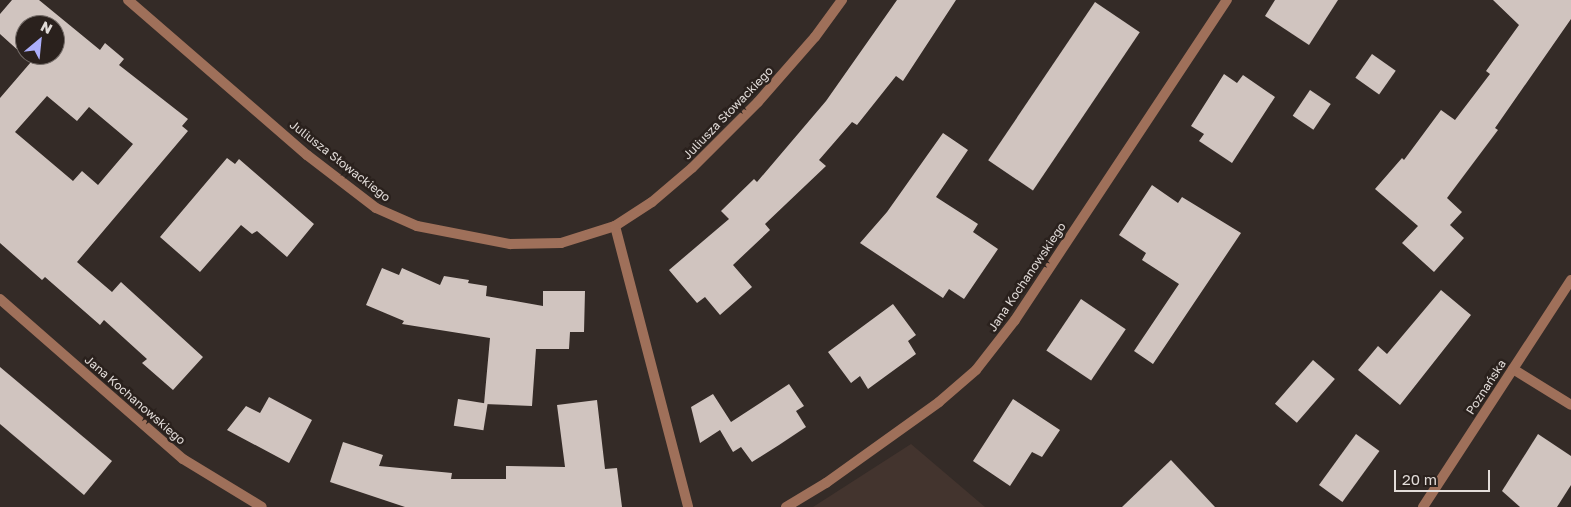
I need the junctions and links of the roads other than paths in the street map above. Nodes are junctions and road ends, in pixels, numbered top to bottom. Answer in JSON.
{"nodes":[{"id":1,"x":128,"y":0,"type":"edge"},
{"id":2,"x":842,"y":0,"type":"edge"},
{"id":3,"x":1227,"y":0,"type":"edge"},
{"id":4,"x":615,"y":226,"type":"junction"},
{"id":5,"x":1571,"y":280,"type":"edge"},
{"id":6,"x":0,"y":299,"type":"edge"},
{"id":7,"x":1513,"y":370,"type":"junction"},
{"id":8,"x":1571,"y":405,"type":"edge"},
{"id":9,"x":262,"y":507,"type":"edge"},
{"id":10,"x":688,"y":507,"type":"edge"},
{"id":11,"x":786,"y":507,"type":"edge"},
{"id":12,"x":1423,"y":507,"type":"edge"}],
"edges":[{"from":1,"to":4,"type":"street","name":"Juliusza Słowackiego"},
{"from":2,"to":4,"type":"street","name":"Juliusza Słowackiego"},
{"from":3,"to":11,"type":"street","name":"Jana Kochanowskiego"},
{"from":4,"to":10,"type":"street"},
{"from":5,"to":7,"type":"street","name":"Poznańska"},
{"from":6,"to":9,"type":"street","name":"Jana Kochanowskiego"},
{"from":7,"to":8,"type":"street"},
{"from":7,"to":12,"type":"street","name":"Poznańska"}]}
